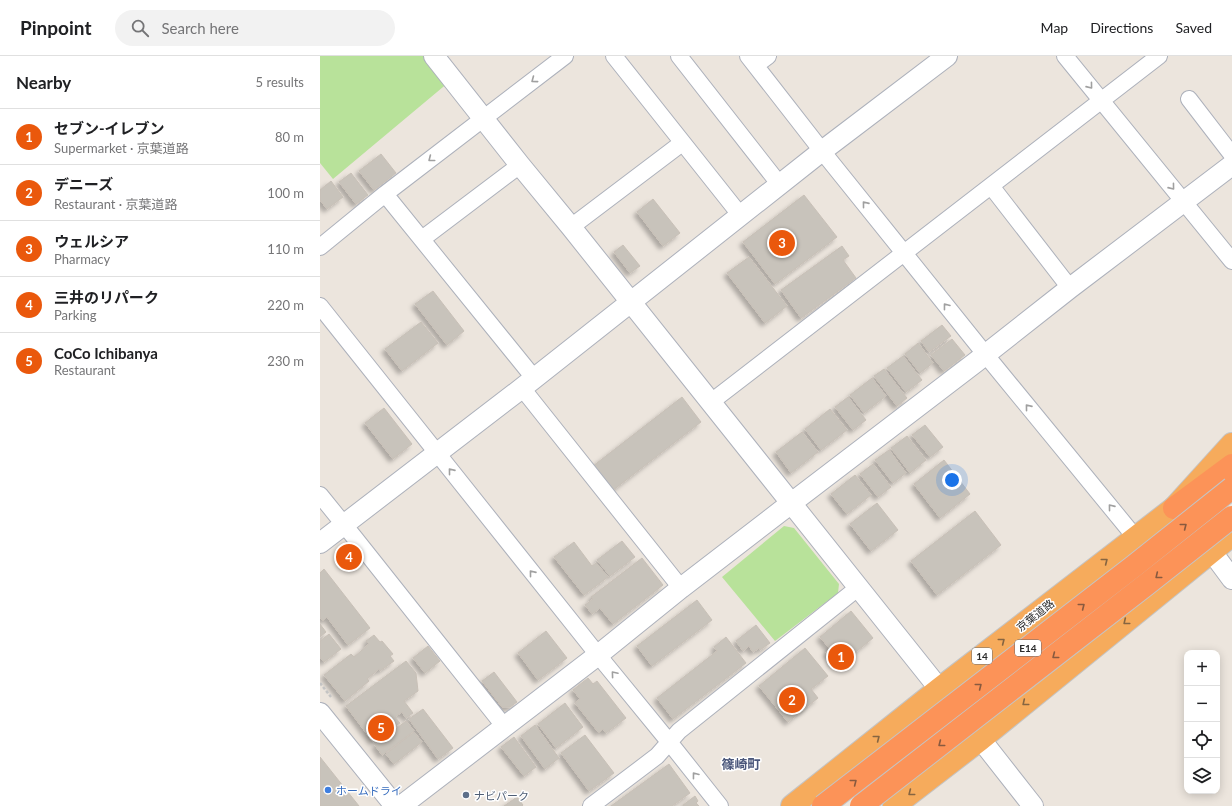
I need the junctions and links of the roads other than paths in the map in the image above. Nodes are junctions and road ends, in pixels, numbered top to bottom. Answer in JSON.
{"nodes":[{"id":1,"x":434,"y":56,"type":"edge"},
{"id":2,"x":565,"y":56,"type":"edge"},
{"id":3,"x":614,"y":56,"type":"edge"},
{"id":4,"x":679,"y":56,"type":"edge"},
{"id":5,"x":947,"y":56,"type":"edge"},
{"id":6,"x":1065,"y":56,"type":"edge"},
{"id":7,"x":1159,"y":56,"type":"edge"},
{"id":8,"x":757,"y":59,"type":"edge"},
{"id":9,"x":1189,"y":98,"type":"dead end"},
{"id":10,"x":1101,"y":100,"type":"junction"},
{"id":11,"x":484,"y":118,"type":"junction"},
{"id":12,"x":682,"y":143,"type":"junction"},
{"id":13,"x":822,"y":151,"type":"junction"},
{"id":14,"x":1232,"y":155,"type":"edge"},
{"id":15,"x":520,"y":165,"type":"junction"},
{"id":16,"x":1232,"y":165,"type":"edge"},
{"id":17,"x":780,"y":185,"type":"junction"},
{"id":18,"x":991,"y":186,"type":"junction"},
{"id":19,"x":385,"y":194,"type":"junction"},
{"id":20,"x":1183,"y":202,"type":"junction"},
{"id":21,"x":741,"y":216,"type":"junction"},
{"id":22,"x":571,"y":227,"type":"junction"},
{"id":23,"x":422,"y":239,"type":"junction"},
{"id":24,"x":320,"y":247,"type":"edge"},
{"id":25,"x":904,"y":253,"type":"junction"},
{"id":26,"x":1232,"y":261,"type":"edge"},
{"id":27,"x":1070,"y":288,"type":"junction"},
{"id":28,"x":630,"y":303,"type":"junction"},
{"id":29,"x":320,"y":306,"type":"edge"},
{"id":30,"x":985,"y":354,"type":"junction"},
{"id":31,"x":528,"y":383,"type":"junction"},
{"id":32,"x":711,"y":402,"type":"junction"},
{"id":33,"x":1232,"y":444,"type":"edge"},
{"id":34,"x":436,"y":453,"type":"junction"},
{"id":35,"x":1232,"y":465,"type":"edge"},
{"id":36,"x":1232,"y":488,"type":"edge"},
{"id":37,"x":320,"y":496,"type":"edge"},
{"id":38,"x":791,"y":503,"type":"junction"},
{"id":39,"x":1174,"y":508,"type":"junction"},
{"id":40,"x":1232,"y":516,"type":"edge"},
{"id":41,"x":344,"y":525,"type":"junction"},
{"id":42,"x":1232,"y":535,"type":"edge"},
{"id":43,"x":1135,"y":537,"type":"junction"},
{"id":44,"x":320,"y":543,"type":"edge"},
{"id":45,"x":1212,"y":552,"type":"junction"},
{"id":46,"x":1232,"y":579,"type":"edge"},
{"id":47,"x":681,"y":588,"type":"junction"},
{"id":48,"x":859,"y":588,"type":"junction"},
{"id":49,"x":598,"y":655,"type":"junction"},
{"id":50,"x":939,"y":689,"type":"junction"},
{"id":51,"x":320,"y":713,"type":"edge"},
{"id":52,"x":504,"y":726,"type":"junction"},
{"id":53,"x":981,"y":739,"type":"junction"},
{"id":54,"x":670,"y":743,"type":"junction"},
{"id":55,"x":395,"y":806,"type":"edge"},
{"id":56,"x":401,"y":806,"type":"edge"},
{"id":57,"x":591,"y":806,"type":"edge"},
{"id":58,"x":720,"y":806,"type":"edge"},
{"id":59,"x":792,"y":806,"type":"edge"},
{"id":60,"x":823,"y":806,"type":"edge"},
{"id":61,"x":861,"y":806,"type":"edge"},
{"id":62,"x":894,"y":806,"type":"edge"},
{"id":63,"x":1033,"y":806,"type":"edge"}],
"edges":[{"from":1,"to":11,"type":"street"},
{"from":2,"to":11,"type":"street","one_way":true},
{"from":3,"to":12,"type":"street"},
{"from":4,"to":17,"type":"street"},
{"from":5,"to":13,"type":"street"},
{"from":6,"to":10,"type":"street","one_way":true},
{"from":7,"to":10,"type":"street"},
{"from":8,"to":13,"type":"street"},
{"from":9,"to":14,"type":"street"},
{"from":10,"to":18,"type":"street"},
{"from":10,"to":20,"type":"street","one_way":true},
{"from":11,"to":15,"type":"street"},
{"from":11,"to":19,"type":"street","one_way":true},
{"from":12,"to":21,"type":"street"},
{"from":12,"to":22,"type":"street"},
{"from":13,"to":17,"type":"street"},
{"from":25,"to":13,"type":"street","one_way":true},
{"from":15,"to":22,"type":"street"},
{"from":15,"to":23,"type":"street"},
{"from":16,"to":20,"type":"street"},
{"from":17,"to":21,"type":"street"},
{"from":18,"to":25,"type":"street"},
{"from":18,"to":27,"type":"street"},
{"from":19,"to":23,"type":"street"},
{"from":19,"to":24,"type":"street"},
{"from":20,"to":26,"type":"street"},
{"from":20,"to":27,"type":"street"},
{"from":21,"to":28,"type":"street"},
{"from":22,"to":28,"type":"street"},
{"from":23,"to":31,"type":"street"},
{"from":30,"to":25,"type":"street","one_way":true},
{"from":25,"to":32,"type":"street"},
{"from":27,"to":30,"type":"street"},
{"from":28,"to":31,"type":"street"},
{"from":28,"to":32,"type":"street"},
{"from":29,"to":34,"type":"street"},
{"from":30,"to":38,"type":"street"},
{"from":43,"to":30,"type":"street","one_way":true},
{"from":31,"to":34,"type":"street"},
{"from":31,"to":47,"type":"street"},
{"from":32,"to":38,"type":"street"},
{"from":33,"to":39,"type":"highway","name":"京葉道路","number":"14"},
{"from":34,"to":41,"type":"street"},
{"from":49,"to":34,"type":"street","one_way":true},
{"from":35,"to":39,"type":"highway"},
{"from":60,"to":36,"type":"highway","name":"京葉道路","number":"E14","one_way":true,"bridge":true},
{"from":37,"to":41,"type":"street"},
{"from":38,"to":47,"type":"street"},
{"from":38,"to":48,"type":"street"},
{"from":39,"to":43,"type":"highway","name":"京葉道路","number":"14"},
{"from":40,"to":61,"type":"highway","number":"E14","one_way":true,"bridge":true},
{"from":41,"to":44,"type":"street"},
{"from":41,"to":52,"type":"street"},
{"from":42,"to":45,"type":"highway"},
{"from":50,"to":43,"type":"highway","name":"京葉道路","number":"14","one_way":true},
{"from":45,"to":46,"type":"street"},
{"from":45,"to":53,"type":"highway","one_way":true},
{"from":47,"to":49,"type":"street"},
{"from":48,"to":50,"type":"street"},
{"from":48,"to":54,"type":"street"},
{"from":49,"to":52,"type":"street"},
{"from":54,"to":49,"type":"street","one_way":true},
{"from":50,"to":53,"type":"street"},
{"from":59,"to":50,"type":"highway","name":"京葉道路","number":"14","one_way":true},
{"from":51,"to":55,"type":"street"},
{"from":52,"to":56,"type":"street"},
{"from":53,"to":62,"type":"highway","one_way":true},
{"from":53,"to":63,"type":"street"},
{"from":54,"to":57,"type":"street"},
{"from":58,"to":54,"type":"street","one_way":true}]}
